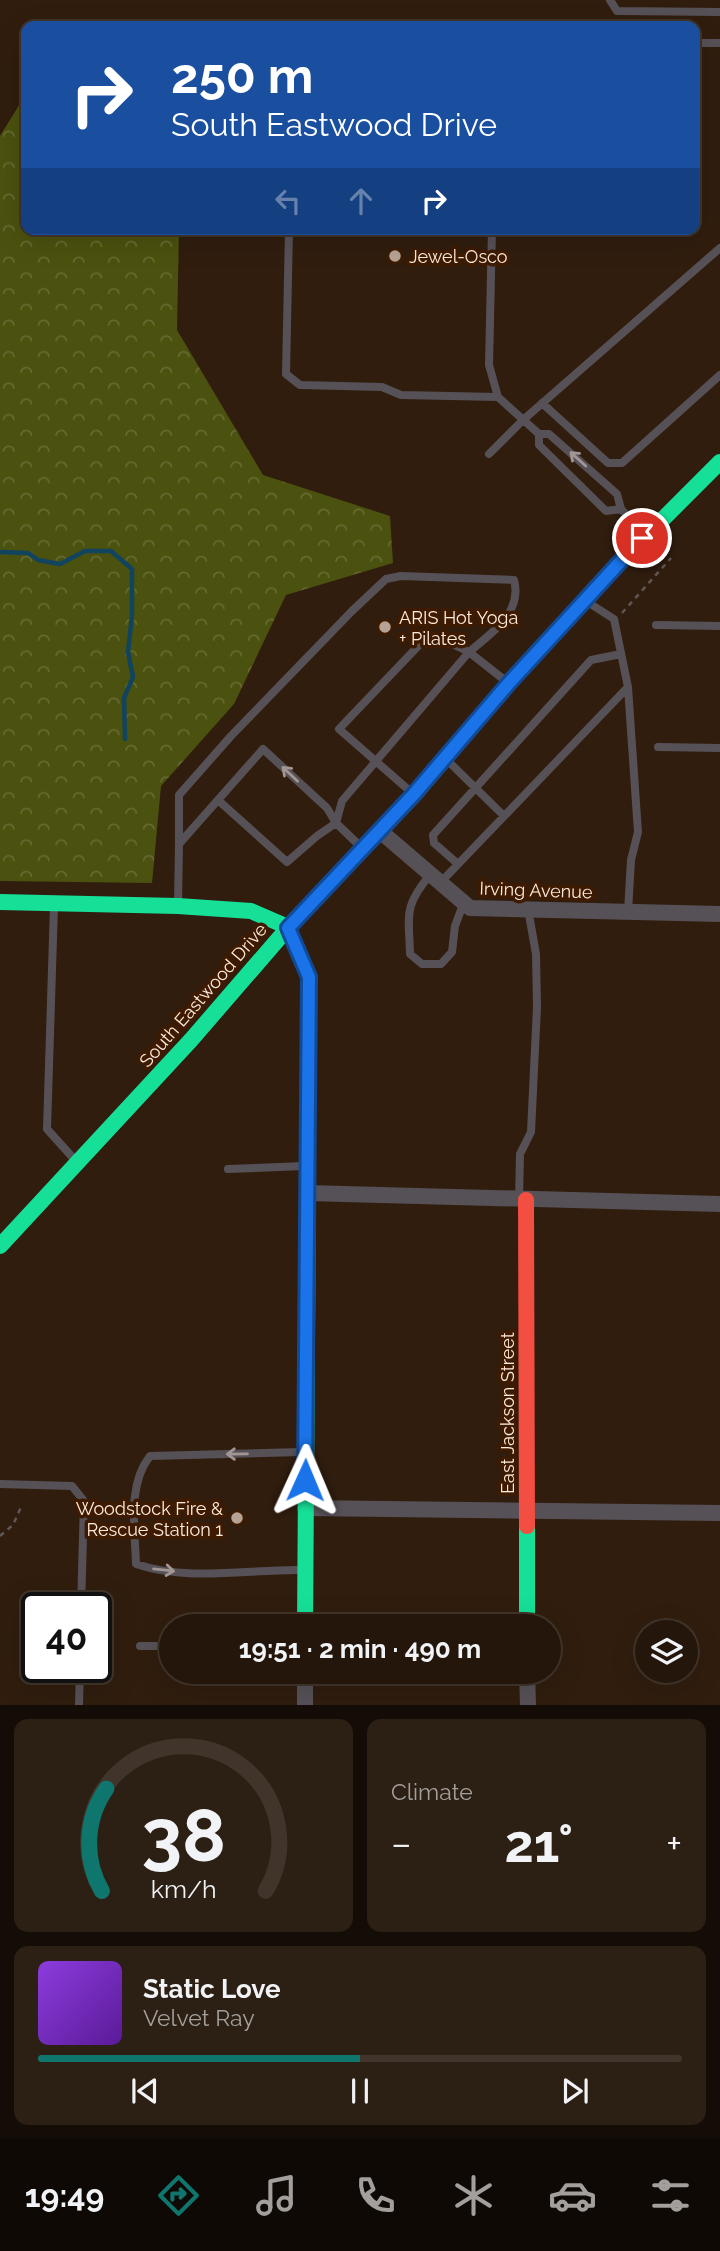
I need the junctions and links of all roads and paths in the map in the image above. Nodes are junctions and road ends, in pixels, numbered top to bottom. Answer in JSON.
{"nodes":[{"id":1,"x":610,"y":0,"type":"edge"},
{"id":2,"x":720,"y":12,"type":"edge"},
{"id":3,"x":700,"y":43,"type":"edge"},
{"id":4,"x":720,"y":43,"type":"edge"},
{"id":5,"x":289,"y":235,"type":"edge"},
{"id":6,"x":492,"y":235,"type":"edge"},
{"id":7,"x":720,"y":248,"type":"edge"},
{"id":8,"x":713,"y":254,"type":"junction"},
{"id":9,"x":720,"y":262,"type":"edge"},
{"id":10,"x":720,"y":375,"type":"edge"},
{"id":11,"x":498,"y":397,"type":"junction"},
{"id":12,"x":542,"y":403,"type":"junction"},
{"id":13,"x":523,"y":420,"type":"junction"},
{"id":14,"x":538,"y":434,"type":"junction"},
{"id":15,"x":489,"y":454,"type":"dead end"},
{"id":16,"x":719,"y":464,"type":"edge"},
{"id":17,"x":621,"y":509,"type":"junction"},
{"id":18,"x":645,"y":535,"type":"junction"},
{"id":19,"x":671,"y":558,"type":"dead end"},
{"id":20,"x":584,"y":600,"type":"junction"},
{"id":21,"x":615,"y":621,"type":"junction"},
{"id":22,"x":656,"y":625,"type":"dead end"},
{"id":23,"x":720,"y":626,"type":"edge"},
{"id":24,"x":469,"y":652,"type":"junction"},
{"id":25,"x":621,"y":654,"type":"junction"},
{"id":26,"x":509,"y":683,"type":"junction"},
{"id":27,"x":628,"y":687,"type":"junction"},
{"id":28,"x":658,"y":747,"type":"dead end"},
{"id":29,"x":720,"y":748,"type":"edge"},
{"id":30,"x":445,"y":757,"type":"junction"},
{"id":31,"x":376,"y":762,"type":"junction"},
{"id":32,"x":475,"y":787,"type":"junction"},
{"id":33,"x":414,"y":794,"type":"junction"},
{"id":34,"x":218,"y":800,"type":"junction"},
{"id":35,"x":505,"y":816,"type":"junction"},
{"id":36,"x":335,"y":823,"type":"junction"},
{"id":37,"x":380,"y":831,"type":"junction"},
{"id":38,"x":179,"y":844,"type":"junction"},
{"id":39,"x":363,"y":849,"type":"junction"},
{"id":40,"x":457,"y":864,"type":"junction"},
{"id":41,"x":435,"y":879,"type":"junction"},
{"id":42,"x":0,"y":902,"type":"edge"},
{"id":43,"x":464,"y":902,"type":"junction"},
{"id":44,"x":54,"y":903,"type":"junction"},
{"id":45,"x":178,"y":906,"type":"junction"},
{"id":46,"x":528,"y":909,"type":"junction"},
{"id":47,"x":628,"y":912,"type":"junction"},
{"id":48,"x":720,"y":914,"type":"edge"},
{"id":49,"x":288,"y":928,"type":"junction"},
{"id":50,"x":76,"y":1162,"type":"junction"},
{"id":51,"x":307,"y":1166,"type":"junction"},
{"id":52,"x":228,"y":1169,"type":"dead end"},
{"id":53,"x":307,"y":1194,"type":"junction"},
{"id":54,"x":522,"y":1200,"type":"junction"},
{"id":55,"x":720,"y":1204,"type":"edge"},
{"id":56,"x":0,"y":1246,"type":"edge"},
{"id":57,"x":305,"y":1452,"type":"junction"},
{"id":58,"x":0,"y":1484,"type":"edge"},
{"id":59,"x":21,"y":1507,"type":"dead end"},
{"id":60,"x":305,"y":1508,"type":"junction"},
{"id":61,"x":526,"y":1511,"type":"junction"},
{"id":62,"x":720,"y":1514,"type":"edge"},
{"id":63,"x":0,"y":1536,"type":"edge"},
{"id":64,"x":305,"y":1570,"type":"junction"},
{"id":65,"x":81,"y":1592,"type":"edge"},
{"id":66,"x":305,"y":1614,"type":"edge"},
{"id":67,"x":527,"y":1614,"type":"edge"},
{"id":68,"x":140,"y":1646,"type":"dead end"},
{"id":69,"x":159,"y":1646,"type":"edge"},
{"id":70,"x":80,"y":1683,"type":"edge"},
{"id":71,"x":305,"y":1684,"type":"edge"},
{"id":72,"x":527,"y":1684,"type":"edge"},
{"id":73,"x":79,"y":1705,"type":"edge"},
{"id":74,"x":305,"y":1705,"type":"edge"},
{"id":75,"x":528,"y":1705,"type":"edge"}],
"edges":[{"from":1,"to":2,"type":"lane"},
{"from":3,"to":4,"type":"lane"},
{"from":5,"to":11,"type":"lane"},
{"from":6,"to":11,"type":"lane"},
{"from":7,"to":8,"type":"lane"},
{"from":8,"to":9,"type":"lane"},
{"from":8,"to":12,"type":"lane"},
{"from":10,"to":12,"type":"lane"},
{"from":11,"to":13,"type":"lane"},
{"from":12,"to":13,"type":"lane"},
{"from":13,"to":14,"type":"lane"},
{"from":13,"to":15,"type":"lane"},
{"from":17,"to":14,"type":"lane","one_way":true},
{"from":14,"to":17,"type":"lane"},
{"from":16,"to":18,"type":"street","name":"South Eastwood Drive"},
{"from":17,"to":18,"type":"lane"},
{"from":18,"to":20,"type":"street","name":"South Eastwood Drive"},
{"from":19,"to":21,"type":"path"},
{"from":20,"to":21,"type":"lane"},
{"from":20,"to":26,"type":"street","name":"South Eastwood Drive"},
{"from":21,"to":25,"type":"lane"},
{"from":22,"to":23,"type":"lane"},
{"from":24,"to":26,"type":"lane"},
{"from":24,"to":31,"type":"lane"},
{"from":24,"to":31,"type":"lane"},
{"from":24,"to":38,"type":"lane"},
{"from":25,"to":27,"type":"lane"},
{"from":25,"to":32,"type":"lane"},
{"from":26,"to":30,"type":"street","name":"South Eastwood Drive"},
{"from":27,"to":35,"type":"lane"},
{"from":27,"to":47,"type":"lane"},
{"from":28,"to":29,"type":"lane"},
{"from":30,"to":32,"type":"lane"},
{"from":30,"to":33,"type":"street","name":"South Eastwood Drive"},
{"from":31,"to":33,"type":"lane"},
{"from":31,"to":36,"type":"lane"},
{"from":32,"to":35,"type":"lane"},
{"from":32,"to":40,"type":"lane"},
{"from":33,"to":37,"type":"street","name":"South Eastwood Drive"},
{"from":34,"to":36,"type":"lane"},
{"from":36,"to":34,"type":"lane","one_way":true},
{"from":34,"to":38,"type":"lane"},
{"from":35,"to":40,"type":"lane"},
{"from":36,"to":39,"type":"lane"},
{"from":37,"to":39,"type":"street","name":"South Eastwood Drive"},
{"from":37,"to":41,"type":"street","name":"Irving Avenue"},
{"from":38,"to":45,"type":"lane"},
{"from":39,"to":49,"type":"street","name":"South Eastwood Drive"},
{"from":40,"to":41,"type":"lane"},
{"from":41,"to":43,"type":"street","name":"Irving Avenue"},
{"from":41,"to":43,"type":"lane"},
{"from":42,"to":44,"type":"street"},
{"from":43,"to":46,"type":"street","name":"Irving Avenue"},
{"from":44,"to":45,"type":"street"},
{"from":44,"to":50,"type":"lane"},
{"from":45,"to":49,"type":"street"},
{"from":46,"to":47,"type":"street","name":"Irving Avenue"},
{"from":46,"to":54,"type":"lane"},
{"from":47,"to":48,"type":"street","name":"Irving Avenue"},
{"from":49,"to":50,"type":"street","name":"South Eastwood Drive"},
{"from":49,"to":51,"type":"street"},
{"from":50,"to":56,"type":"street","name":"South Eastwood Drive"},
{"from":51,"to":52,"type":"lane"},
{"from":51,"to":53,"type":"street"},
{"from":53,"to":54,"type":"street"},
{"from":53,"to":57,"type":"street"},
{"from":54,"to":55,"type":"street"},
{"from":54,"to":61,"type":"street","name":"East Jackson Street"},
{"from":57,"to":60,"type":"street"},
{"from":57,"to":64,"type":"lane","one_way":true},
{"from":58,"to":65,"type":"lane"},
{"from":59,"to":63,"type":"path"},
{"from":60,"to":61,"type":"street"},
{"from":60,"to":64,"type":"street"},
{"from":61,"to":62,"type":"street"},
{"from":61,"to":67,"type":"street","name":"East Jackson Street"},
{"from":64,"to":66,"type":"street"},
{"from":68,"to":69,"type":"lane"},
{"from":70,"to":73,"type":"lane"},
{"from":71,"to":74,"type":"street"},
{"from":72,"to":75,"type":"street"}]}
